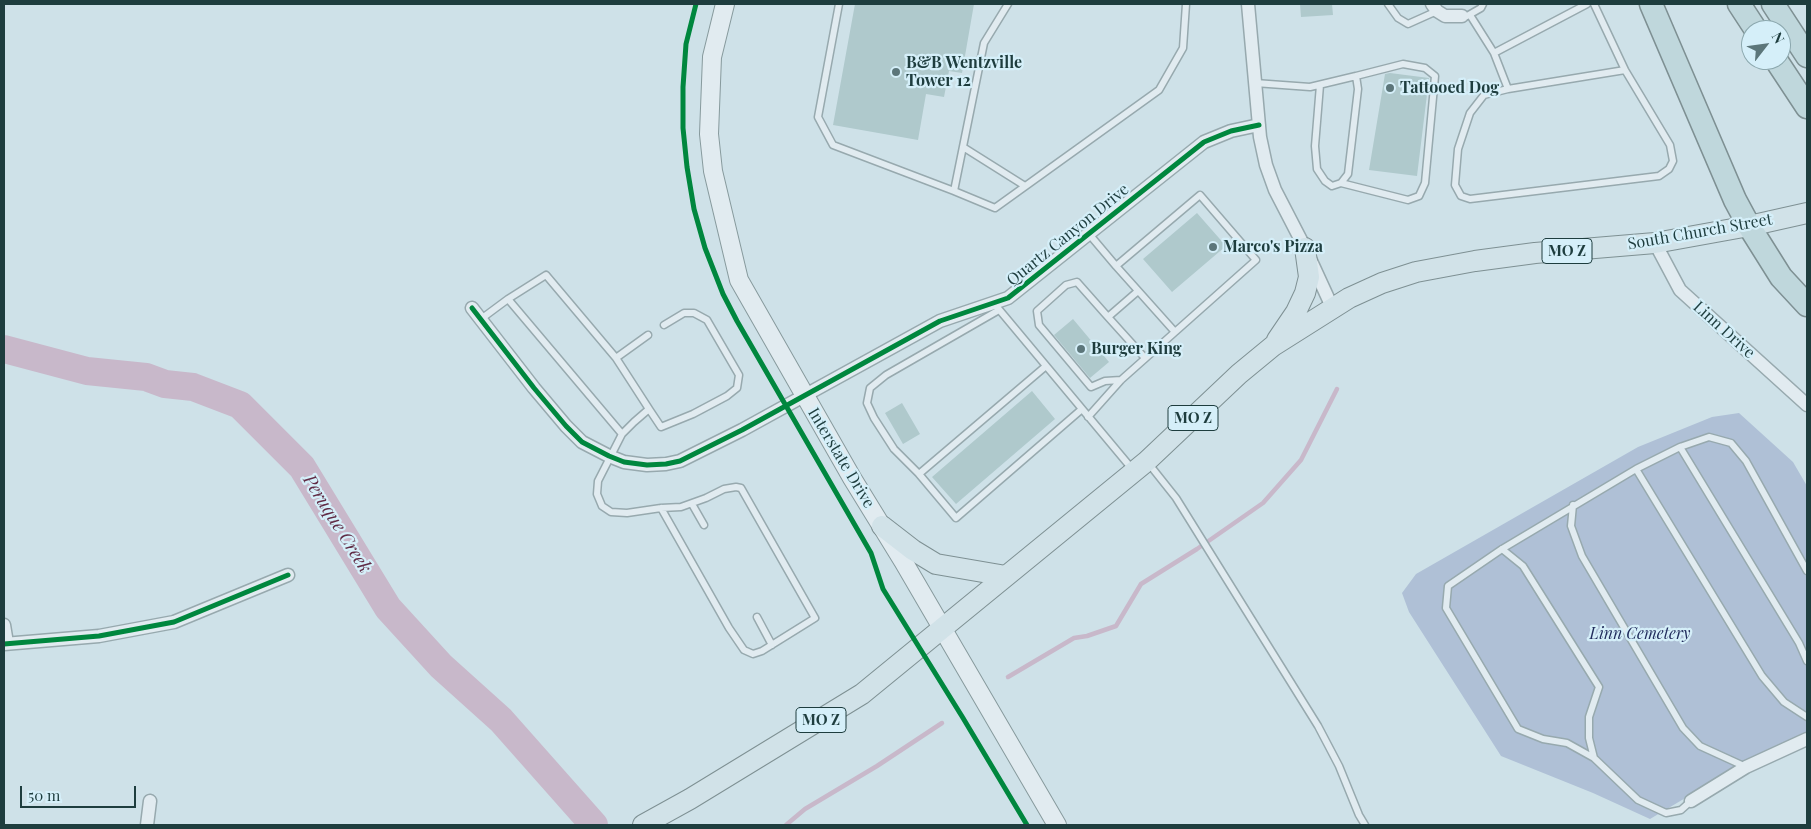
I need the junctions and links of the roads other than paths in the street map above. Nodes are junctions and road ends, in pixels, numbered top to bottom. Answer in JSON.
{"nodes":[{"id":1,"x":725,"y":4,"type":"edge"},
{"id":2,"x":839,"y":4,"type":"edge"},
{"id":3,"x":1008,"y":4,"type":"edge"},
{"id":4,"x":1186,"y":4,"type":"edge"},
{"id":5,"x":1248,"y":4,"type":"edge"},
{"id":6,"x":1388,"y":4,"type":"edge"},
{"id":7,"x":1490,"y":4,"type":"edge"},
{"id":8,"x":1587,"y":4,"type":"edge"},
{"id":9,"x":1594,"y":4,"type":"edge"},
{"id":10,"x":1651,"y":4,"type":"edge"},
{"id":11,"x":1739,"y":4,"type":"edge"},
{"id":12,"x":1773,"y":4,"type":"edge"},
{"id":13,"x":1482,"y":6,"type":"edge"},
{"id":14,"x":1434,"y":7,"type":"edge"},
{"id":15,"x":1466,"y":16,"type":"junction"},
{"id":16,"x":1749,"y":20,"type":"edge"},
{"id":17,"x":1494,"y":53,"type":"junction"},
{"id":18,"x":1807,"y":56,"type":"edge"},
{"id":19,"x":1625,"y":70,"type":"junction"},
{"id":20,"x":1783,"y":70,"type":"edge"},
{"id":21,"x":1356,"y":76,"type":"junction"},
{"id":22,"x":1255,"y":83,"type":"junction"},
{"id":23,"x":1320,"y":85,"type":"junction"},
{"id":24,"x":1508,"y":89,"type":"junction"},
{"id":25,"x":1807,"y":107,"type":"edge"},
{"id":26,"x":1259,"y":124,"type":"junction"},
{"id":27,"x":963,"y":147,"type":"junction"},
{"id":28,"x":1341,"y":183,"type":"junction"},
{"id":29,"x":1025,"y":186,"type":"junction"},
{"id":30,"x":954,"y":191,"type":"junction"},
{"id":31,"x":1807,"y":212,"type":"edge"},
{"id":32,"x":1748,"y":226,"type":"junction"},
{"id":33,"x":1089,"y":234,"type":"junction"},
{"id":34,"x":1655,"y":243,"type":"junction"},
{"id":35,"x":1305,"y":248,"type":"junction"},
{"id":36,"x":1116,"y":266,"type":"junction"},
{"id":37,"x":1138,"y":291,"type":"junction"},
{"id":38,"x":508,"y":299,"type":"junction"},
{"id":39,"x":1807,"y":305,"type":"edge"},
{"id":40,"x":996,"y":307,"type":"junction"},
{"id":41,"x":472,"y":308,"type":"dead end"},
{"id":42,"x":1333,"y":309,"type":"junction"},
{"id":43,"x":1108,"y":317,"type":"junction"},
{"id":44,"x":481,"y":319,"type":"junction"},
{"id":45,"x":664,"y":325,"type":"dead end"},
{"id":46,"x":1174,"y":332,"type":"junction"},
{"id":47,"x":648,"y":336,"type":"dead end"},
{"id":48,"x":1274,"y":346,"type":"junction"},
{"id":49,"x":616,"y":358,"type":"junction"},
{"id":50,"x":1146,"y":358,"type":"junction"},
{"id":51,"x":1046,"y":366,"type":"junction"},
{"id":52,"x":1120,"y":380,"type":"junction"},
{"id":53,"x":804,"y":395,"type":"junction"},
{"id":54,"x":1807,"y":405,"type":"edge"},
{"id":55,"x":649,"y":409,"type":"junction"},
{"id":56,"x":1082,"y":409,"type":"junction"},
{"id":57,"x":1088,"y":417,"type":"junction"},
{"id":58,"x":622,"y":434,"type":"junction"},
{"id":59,"x":1680,"y":447,"type":"junction"},
{"id":60,"x":609,"y":456,"type":"junction"},
{"id":61,"x":1140,"y":466,"type":"junction"},
{"id":62,"x":1636,"y":469,"type":"junction"},
{"id":63,"x":919,"y":474,"type":"junction"},
{"id":64,"x":692,"y":504,"type":"junction"},
{"id":65,"x":1573,"y":505,"type":"junction"},
{"id":66,"x":661,"y":508,"type":"junction"},
{"id":67,"x":704,"y":525,"type":"dead end"},
{"id":68,"x":882,"y":526,"type":"junction"},
{"id":69,"x":1502,"y":549,"type":"junction"},
{"id":70,"x":1807,"y":571,"type":"edge"},
{"id":71,"x":288,"y":575,"type":"dead end"},
{"id":72,"x":1006,"y":576,"type":"junction"},
{"id":73,"x":757,"y":617,"type":"dead end"},
{"id":74,"x":4,"y":625,"type":"edge"},
{"id":75,"x":942,"y":629,"type":"junction"},
{"id":76,"x":5,"y":643,"type":"edge"},
{"id":77,"x":772,"y":645,"type":"junction"},
{"id":78,"x":1807,"y":661,"type":"edge"},
{"id":79,"x":1807,"y":716,"type":"edge"},
{"id":80,"x":1807,"y":739,"type":"edge"},
{"id":81,"x":1594,"y":758,"type":"junction"},
{"id":82,"x":1746,"y":766,"type":"junction"},
{"id":83,"x":150,"y":801,"type":"dead end"},
{"id":84,"x":1692,"y":801,"type":"joint"},
{"id":85,"x":147,"y":825,"type":"edge"},
{"id":86,"x":643,"y":825,"type":"edge"},
{"id":87,"x":1057,"y":825,"type":"edge"},
{"id":88,"x":1365,"y":825,"type":"edge"}],
"edges":[{"from":1,"to":53,"type":"main road","name":"Interstate Drive"},
{"from":2,"to":30,"type":"lane"},
{"from":3,"to":27,"type":"lane"},
{"from":4,"to":29,"type":"lane"},
{"from":5,"to":22,"type":"street"},
{"from":6,"to":14,"type":"lane"},
{"from":7,"to":13,"type":"lane"},
{"from":8,"to":17,"type":"lane"},
{"from":9,"to":19,"type":"lane"},
{"from":10,"to":32,"type":"highway"},
{"from":11,"to":16,"type":"highway"},
{"from":12,"to":18,"type":"highway"},
{"from":13,"to":15,"type":"lane"},
{"from":14,"to":15,"type":"street"},
{"from":15,"to":17,"type":"lane"},
{"from":17,"to":24,"type":"lane"},
{"from":19,"to":24,"type":"lane"},
{"from":19,"to":24,"type":"lane"},
{"from":20,"to":25,"type":"highway"},
{"from":21,"to":23,"type":"lane"},
{"from":21,"to":28,"type":"lane"},
{"from":21,"to":28,"type":"lane"},
{"from":22,"to":23,"type":"lane"},
{"from":22,"to":26,"type":"street"},
{"from":23,"to":28,"type":"lane"},
{"from":26,"to":33,"type":"street","name":"Quartz Canyon Drive"},
{"from":26,"to":35,"type":"street"},
{"from":27,"to":29,"type":"lane"},
{"from":27,"to":30,"type":"lane"},
{"from":29,"to":30,"type":"lane"},
{"from":31,"to":32,"type":"main road","name":"South Church Street","number":"MO Z"},
{"from":32,"to":34,"type":"main road","name":"South Church Street","number":"MO Z"},
{"from":32,"to":39,"type":"highway"},
{"from":33,"to":36,"type":"lane"},
{"from":33,"to":40,"type":"street","name":"Quartz Canyon Drive"},
{"from":34,"to":42,"type":"main road","name":"South Church Street","number":"MO Z"},
{"from":34,"to":54,"type":"street","name":"Linn Drive"},
{"from":35,"to":42,"type":"street"},
{"from":35,"to":48,"type":"main road"},
{"from":36,"to":37,"type":"lane"},
{"from":36,"to":46,"type":"lane"},
{"from":37,"to":43,"type":"lane"},
{"from":37,"to":46,"type":"lane"},
{"from":38,"to":44,"type":"lane"},
{"from":38,"to":49,"type":"lane"},
{"from":38,"to":58,"type":"lane"},
{"from":40,"to":51,"type":"lane"},
{"from":40,"to":53,"type":"street","name":"Quartz Canyon Drive"},
{"from":40,"to":63,"type":"lane"},
{"from":41,"to":44,"type":"street","name":"Quartz Canyon Drive"},
{"from":42,"to":48,"type":"main road","name":"South Church Street","number":"MO Z"},
{"from":43,"to":50,"type":"lane"},
{"from":43,"to":52,"type":"lane"},
{"from":44,"to":60,"type":"street","name":"Quartz Canyon Drive"},
{"from":45,"to":55,"type":"lane"},
{"from":46,"to":50,"type":"lane"},
{"from":47,"to":49,"type":"lane"},
{"from":48,"to":61,"type":"main road","name":"South Church Street","number":"MO Z"},
{"from":49,"to":55,"type":"lane"},
{"from":50,"to":52,"type":"lane"},
{"from":51,"to":56,"type":"lane"},
{"from":51,"to":63,"type":"lane"},
{"from":52,"to":57,"type":"lane"},
{"from":53,"to":60,"type":"street","name":"Quartz Canyon Drive"},
{"from":53,"to":68,"type":"main road","name":"Interstate Drive"},
{"from":55,"to":58,"type":"lane"},
{"from":56,"to":57,"type":"lane"},
{"from":56,"to":63,"type":"lane"},
{"from":57,"to":61,"type":"lane"},
{"from":58,"to":60,"type":"lane"},
{"from":59,"to":62,"type":"lane"},
{"from":59,"to":70,"type":"lane"},
{"from":59,"to":78,"type":"lane"},
{"from":60,"to":66,"type":"lane"},
{"from":61,"to":72,"type":"main road","number":"MO Z"},
{"from":61,"to":88,"type":"lane"},
{"from":62,"to":65,"type":"lane"},
{"from":62,"to":79,"type":"lane"},
{"from":64,"to":66,"type":"lane"},
{"from":64,"to":67,"type":"lane"},
{"from":64,"to":77,"type":"lane"},
{"from":65,"to":69,"type":"lane"},
{"from":65,"to":82,"type":"lane"},
{"from":66,"to":77,"type":"lane"},
{"from":68,"to":72,"type":"main road"},
{"from":68,"to":75,"type":"main road","name":"Interstate Drive"},
{"from":69,"to":81,"type":"lane"},
{"from":69,"to":81,"type":"lane"},
{"from":71,"to":76,"type":"street"},
{"from":72,"to":75,"type":"main road","number":"MO Z"},
{"from":73,"to":77,"type":"lane"},
{"from":74,"to":76,"type":"street"},
{"from":75,"to":86,"type":"main road","number":"MO Z"},
{"from":75,"to":87,"type":"main road","name":"Interstate Drive"},
{"from":80,"to":82,"type":"street"},
{"from":81,"to":84,"type":"lane"},
{"from":82,"to":84,"type":"street"},
{"from":83,"to":85,"type":"street"}]}
